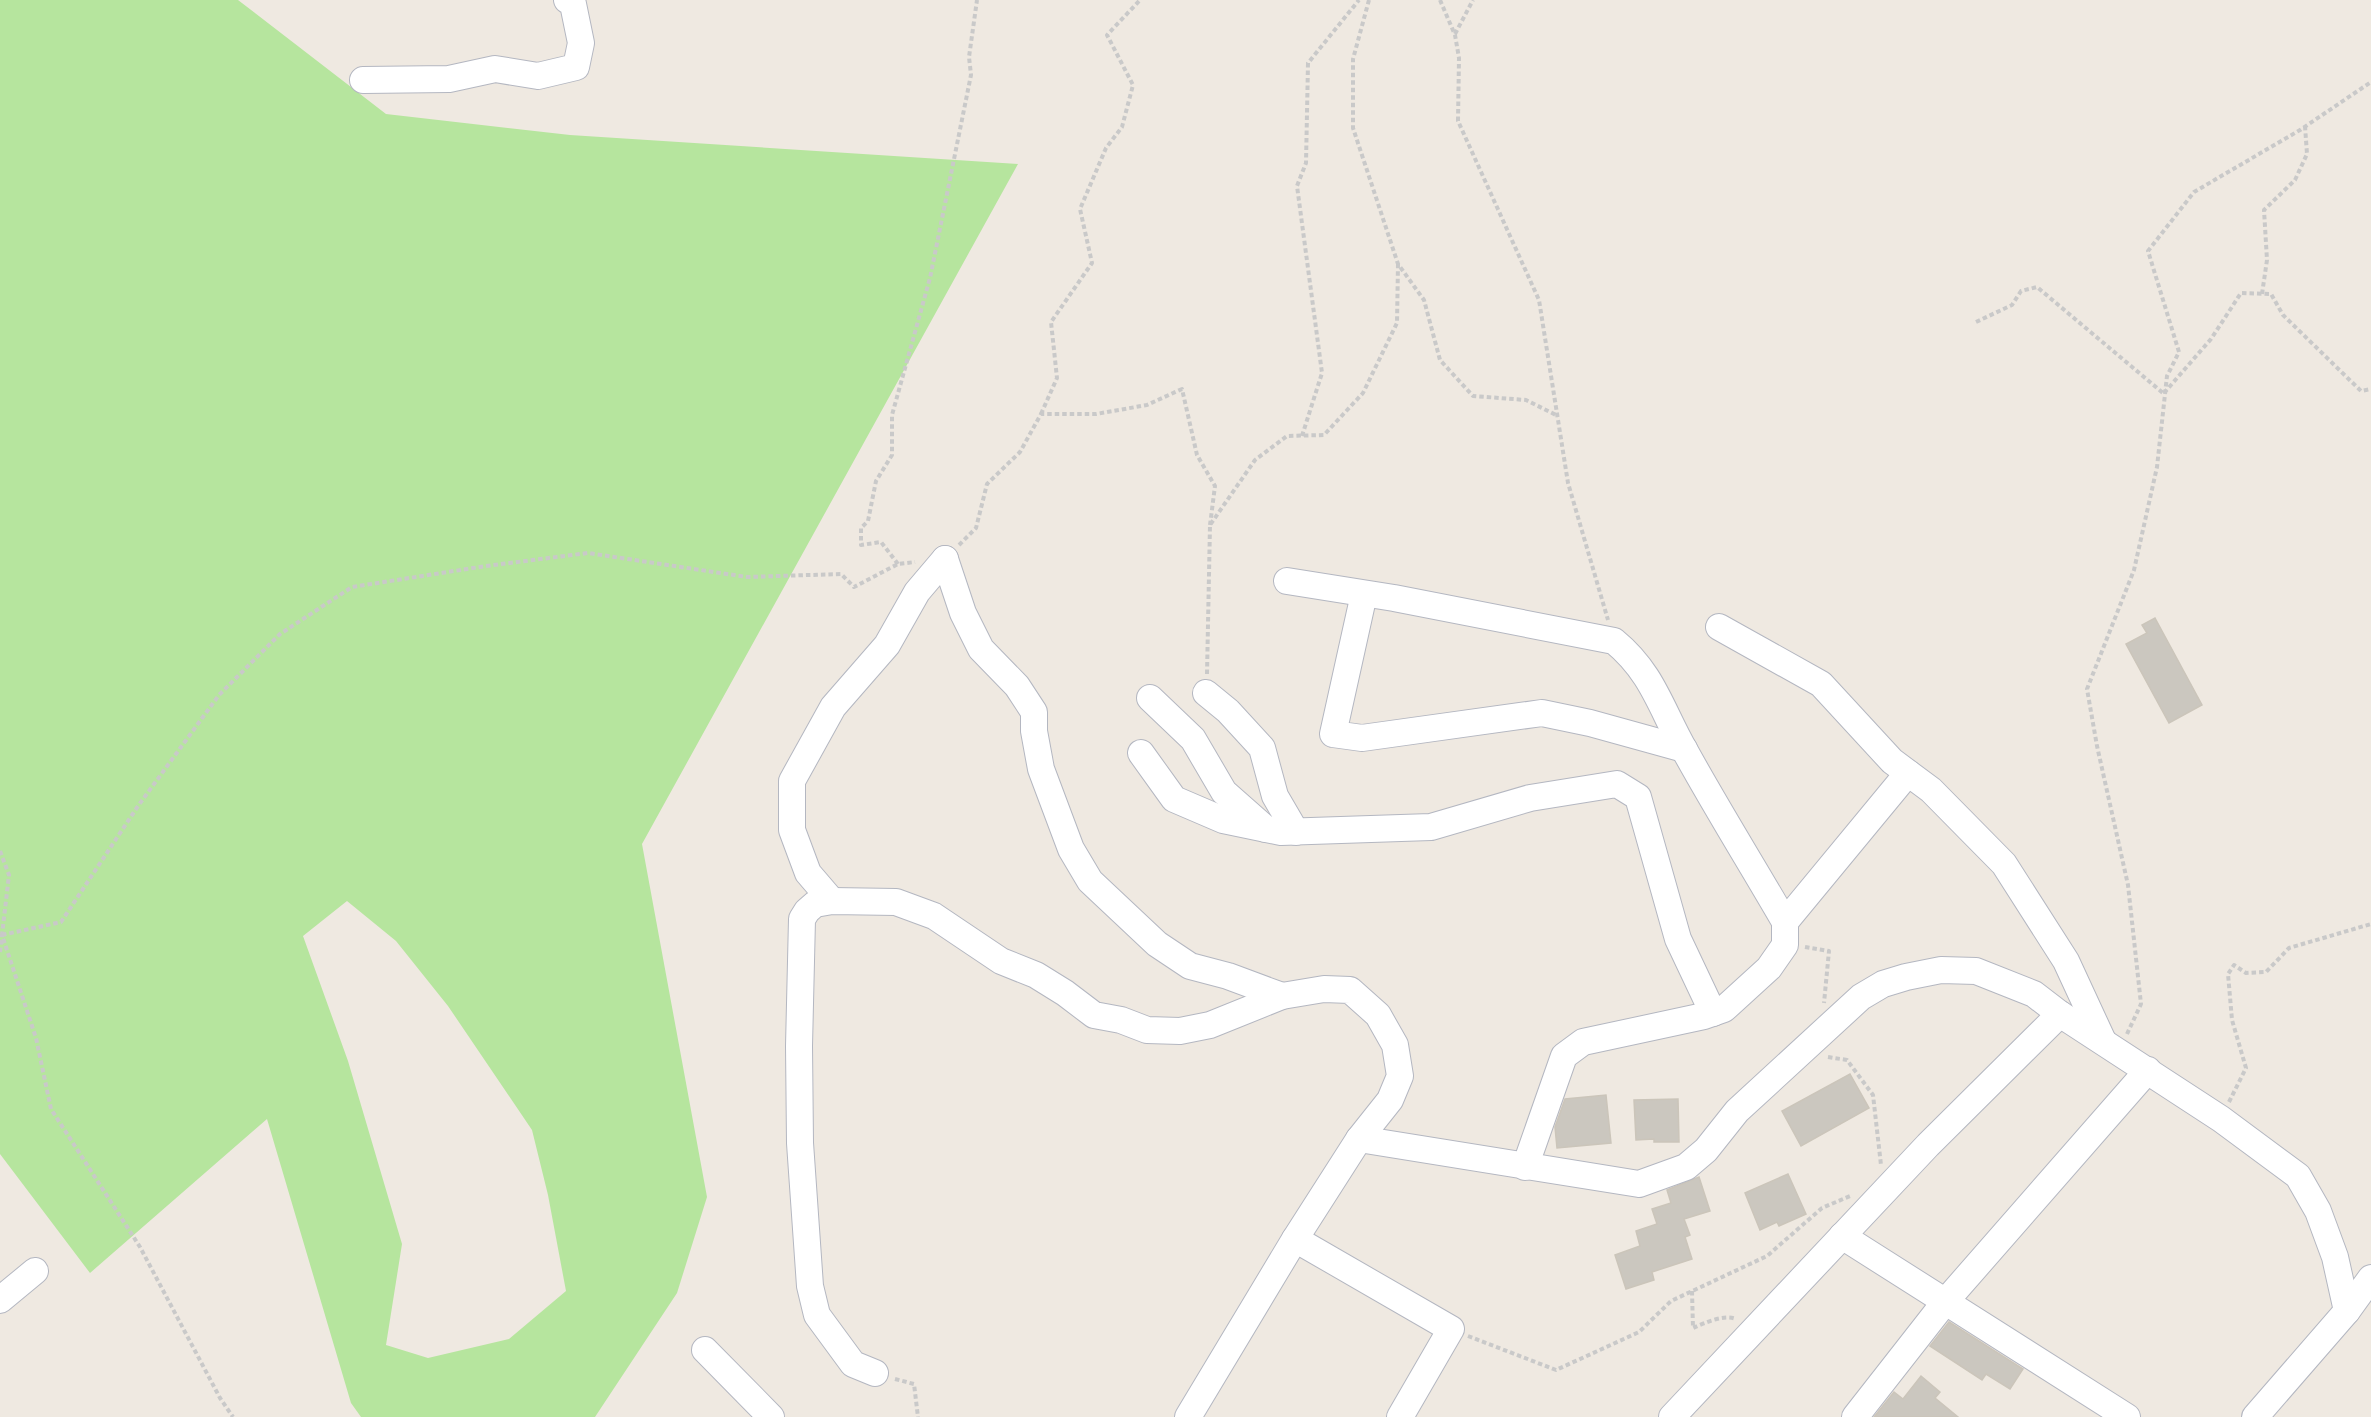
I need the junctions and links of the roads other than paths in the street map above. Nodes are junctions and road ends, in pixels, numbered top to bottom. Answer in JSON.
{"nodes":[{"id":1,"x":567,"y":0,"type":"edge"},
{"id":2,"x":363,"y":80,"type":"dead end"},
{"id":3,"x":1287,"y":581,"type":"dead end"},
{"id":4,"x":1364,"y":594,"type":"junction"},
{"id":5,"x":1719,"y":627,"type":"dead end"},
{"id":6,"x":1206,"y":693,"type":"road end"},
{"id":7,"x":1150,"y":698,"type":"dead end"},
{"id":8,"x":1684,"y":749,"type":"junction"},
{"id":9,"x":1141,"y":753,"type":"dead end"},
{"id":10,"x":1908,"y":773,"type":"junction"},
{"id":11,"x":1266,"y":830,"type":"junction"},
{"id":12,"x":1296,"y":832,"type":"junction"},
{"id":13,"x":832,"y":901,"type":"junction"},
{"id":14,"x":1785,"y":933,"type":"junction"},
{"id":15,"x":1282,"y":996,"type":"junction"},
{"id":16,"x":1713,"y":1013,"type":"junction"},
{"id":17,"x":2060,"y":1014,"type":"junction"},
{"id":18,"x":2111,"y":1046,"type":"junction"},
{"id":19,"x":2148,"y":1070,"type":"junction"},
{"id":20,"x":1359,"y":1139,"type":"junction"},
{"id":21,"x":1525,"y":1167,"type":"junction"},
{"id":22,"x":1842,"y":1236,"type":"junction"},
{"id":23,"x":1295,"y":1239,"type":"junction"},
{"id":24,"x":35,"y":1271,"type":"dead end"},
{"id":25,"x":2371,"y":1278,"type":"edge"},
{"id":26,"x":0,"y":1300,"type":"edge"},
{"id":27,"x":1945,"y":1302,"type":"junction"},
{"id":28,"x":2347,"y":1311,"type":"junction"},
{"id":29,"x":705,"y":1350,"type":"dead end"},
{"id":30,"x":875,"y":1373,"type":"road end"},
{"id":31,"x":1678,"y":1415,"type":"edge"},
{"id":32,"x":771,"y":1417,"type":"edge"},
{"id":33,"x":1188,"y":1417,"type":"edge"},
{"id":34,"x":1401,"y":1417,"type":"edge"},
{"id":35,"x":1855,"y":1417,"type":"edge"},
{"id":36,"x":2127,"y":1417,"type":"edge"},
{"id":37,"x":2255,"y":1417,"type":"edge"}],
"edges":[{"from":1,"to":2,"type":"street"},
{"from":3,"to":4,"type":"street"},
{"from":4,"to":8,"type":"street"},
{"from":4,"to":8,"type":"street"},
{"from":5,"to":10,"type":"street"},
{"from":6,"to":12,"type":"street"},
{"from":7,"to":11,"type":"street"},
{"from":8,"to":14,"type":"street"},
{"from":9,"to":11,"type":"street"},
{"from":10,"to":14,"type":"street"},
{"from":10,"to":18,"type":"street"},
{"from":11,"to":12,"type":"street"},
{"from":12,"to":16,"type":"street"},
{"from":13,"to":15,"type":"street"},
{"from":13,"to":15,"type":"street"},
{"from":13,"to":30,"type":"street"},
{"from":14,"to":16,"type":"street"},
{"from":15,"to":20,"type":"street"},
{"from":16,"to":21,"type":"street"},
{"from":17,"to":18,"type":"street"},
{"from":17,"to":21,"type":"street"},
{"from":17,"to":22,"type":"street"},
{"from":18,"to":19,"type":"street"},
{"from":19,"to":27,"type":"street"},
{"from":19,"to":28,"type":"street"},
{"from":20,"to":21,"type":"street"},
{"from":20,"to":23,"type":"street"},
{"from":22,"to":27,"type":"street"},
{"from":22,"to":31,"type":"street"},
{"from":23,"to":33,"type":"street"},
{"from":23,"to":34,"type":"street"},
{"from":24,"to":26,"type":"street"},
{"from":25,"to":28,"type":"street"},
{"from":27,"to":35,"type":"street"},
{"from":27,"to":36,"type":"street"},
{"from":28,"to":37,"type":"street"},
{"from":29,"to":32,"type":"street"}]}
